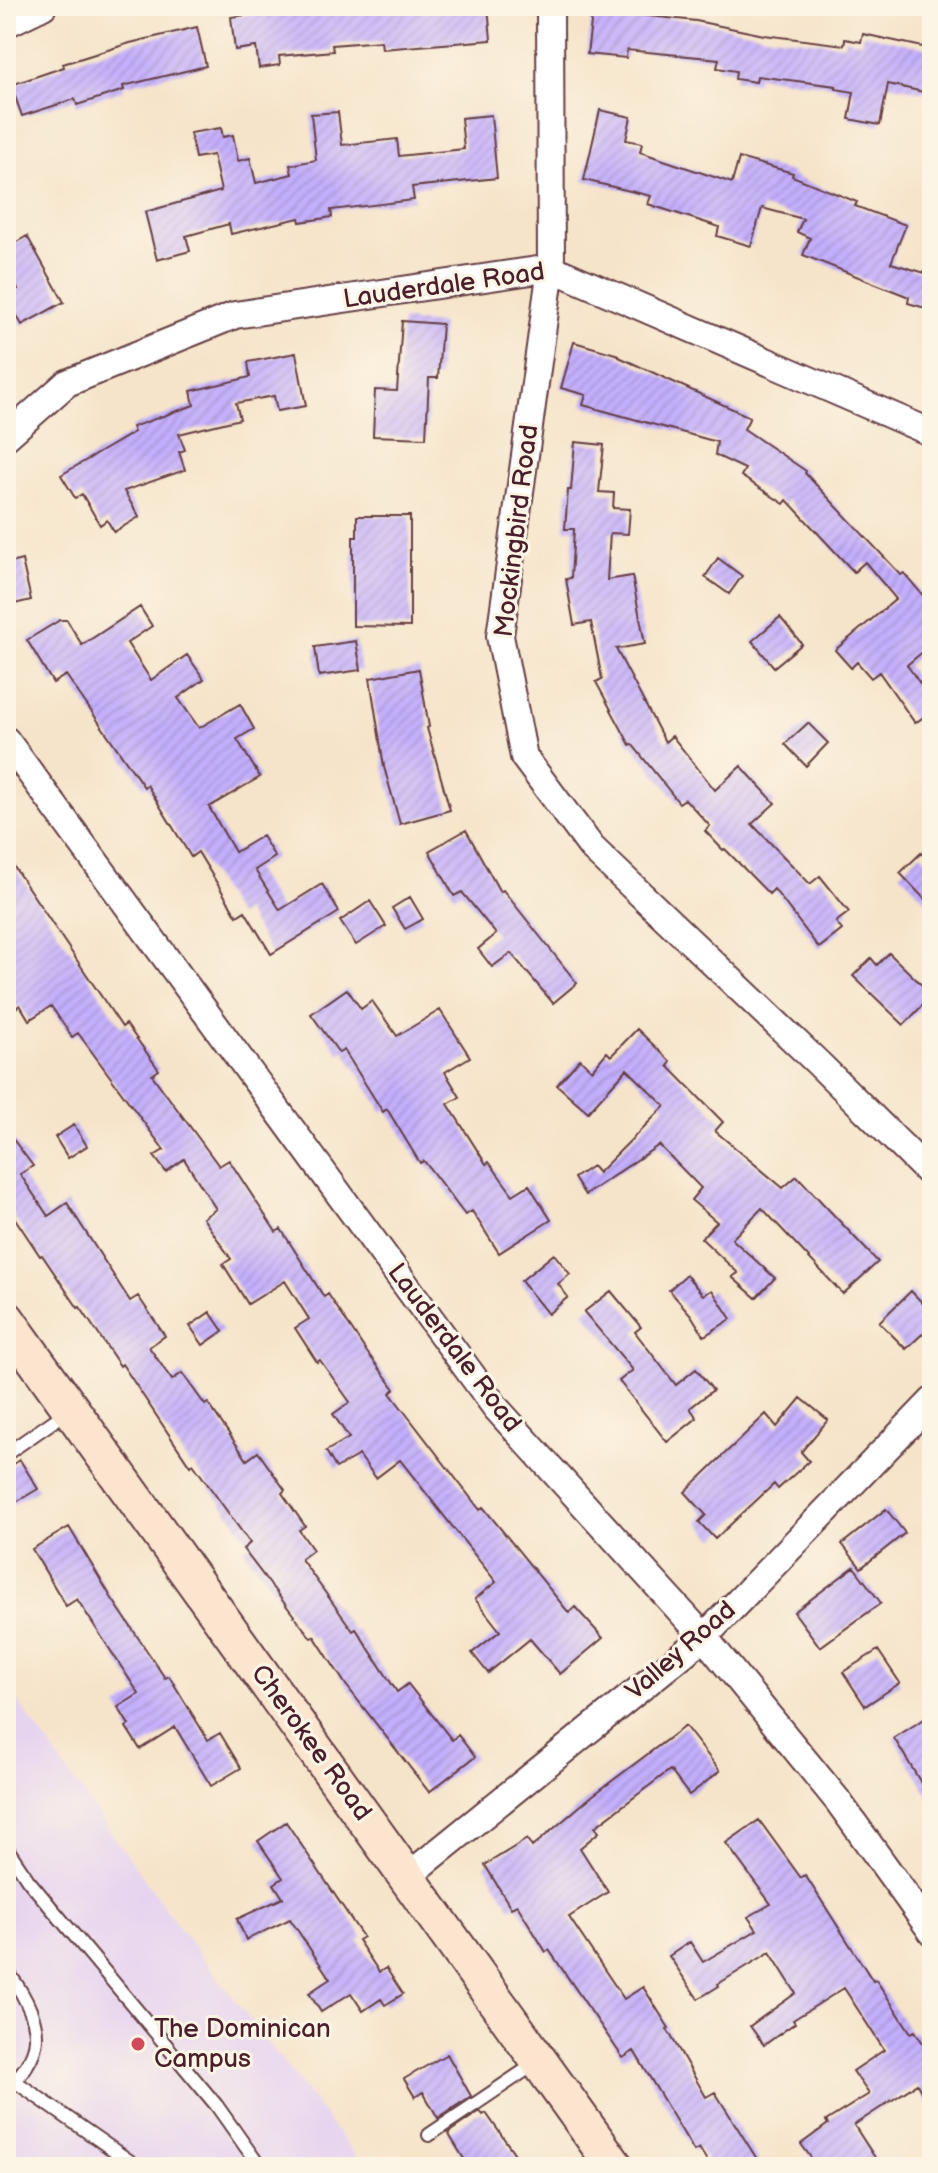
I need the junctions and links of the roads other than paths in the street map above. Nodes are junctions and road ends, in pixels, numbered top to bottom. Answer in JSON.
{"nodes":[{"id":1,"x":43,"y":6,"type":"edge"},
{"id":2,"x":550,"y":6,"type":"edge"},
{"id":3,"x":6,"y":24,"type":"edge"},
{"id":4,"x":551,"y":268,"type":"junction"},
{"id":5,"x":930,"y":435,"type":"edge"},
{"id":6,"x":6,"y":437,"type":"edge"},
{"id":7,"x":6,"y":740,"type":"edge"},
{"id":8,"x":932,"y":1176,"type":"edge"},
{"id":9,"x":6,"y":1319,"type":"edge"},
{"id":10,"x":932,"y":1401,"type":"edge"},
{"id":11,"x":71,"y":1409,"type":"junction"},
{"id":12,"x":6,"y":1454,"type":"edge"},
{"id":13,"x":704,"y":1637,"type":"junction"},
{"id":14,"x":6,"y":1847,"type":"edge"},
{"id":15,"x":407,"y":1877,"type":"junction"},
{"id":16,"x":932,"y":1932,"type":"edge"},
{"id":17,"x":6,"y":1970,"type":"edge"},
{"id":18,"x":539,"y":2061,"type":"junction"},
{"id":19,"x":10,"y":2078,"type":"edge"},
{"id":20,"x":6,"y":2092,"type":"edge"},
{"id":21,"x":429,"y":2135,"type":"dead end"},
{"id":22,"x":138,"y":2167,"type":"edge"},
{"id":23,"x":260,"y":2167,"type":"edge"},
{"id":24,"x":615,"y":2167,"type":"edge"}],
"edges":[{"from":1,"to":3,"type":"street"},
{"from":2,"to":4,"type":"street","name":"Mockingbird Road"},
{"from":4,"to":5,"type":"street","name":"Lauderdale Road"},
{"from":4,"to":6,"type":"street","name":"Lauderdale Road"},
{"from":4,"to":8,"type":"street","name":"Mockingbird Road"},
{"from":7,"to":13,"type":"street","name":"Lauderdale Road"},
{"from":9,"to":11,"type":"street","name":"Cherokee Road"},
{"from":10,"to":13,"type":"street","name":"Valley Road"},
{"from":11,"to":12,"type":"lane"},
{"from":11,"to":15,"type":"street","name":"Cherokee Road"},
{"from":13,"to":15,"type":"street","name":"Valley Road"},
{"from":13,"to":16,"type":"street","name":"Lauderdale Road"},
{"from":14,"to":23,"type":"lane"},
{"from":15,"to":18,"type":"street","name":"Cherokee Road"},
{"from":17,"to":19,"type":"lane"},
{"from":18,"to":21,"type":"lane"},
{"from":18,"to":24,"type":"street","name":"Cherokee Road"},
{"from":19,"to":20,"type":"lane"},
{"from":19,"to":22,"type":"lane"}]}
